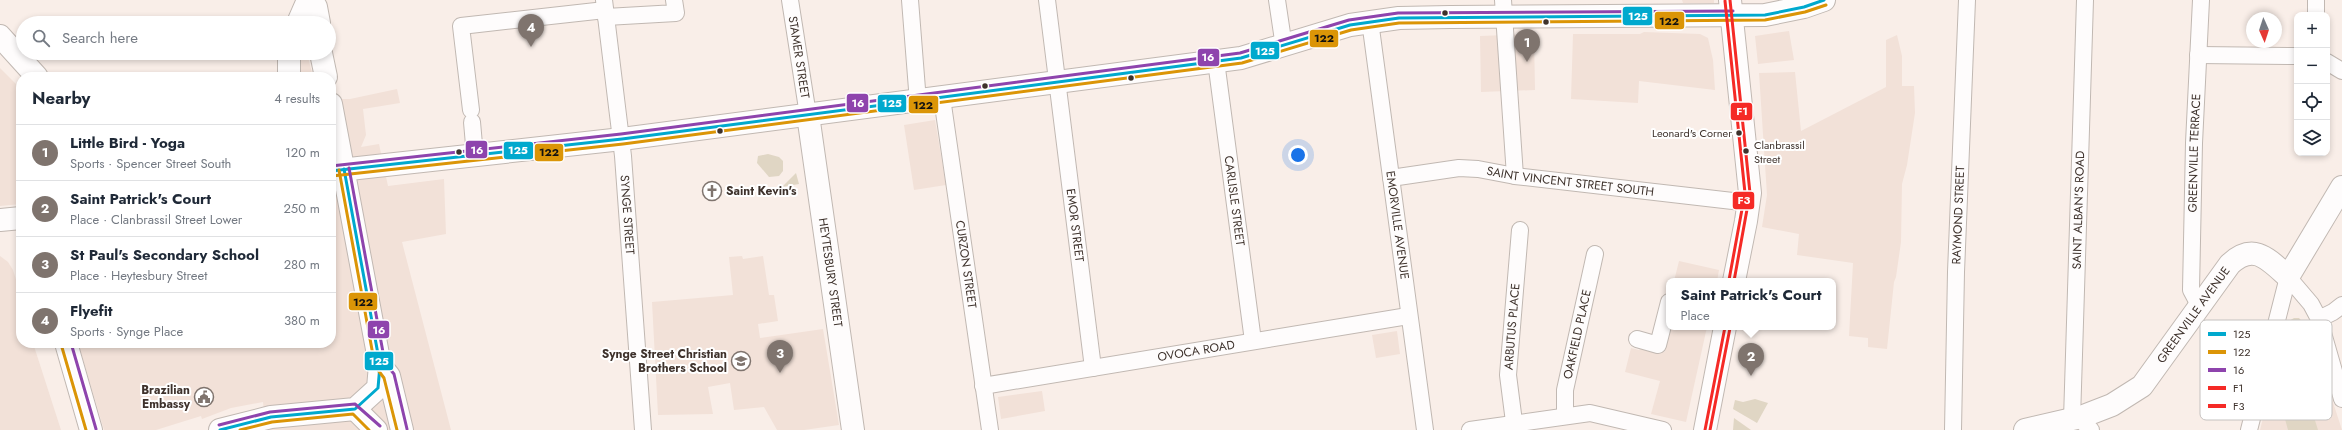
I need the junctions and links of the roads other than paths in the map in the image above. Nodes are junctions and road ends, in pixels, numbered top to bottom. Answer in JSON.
{"nodes":[{"id":1,"x":308,"y":0,"type":"edge"},
{"id":2,"x":312,"y":0,"type":"edge"},
{"id":3,"x":674,"y":0,"type":"edge"},
{"id":4,"x":790,"y":0,"type":"edge"},
{"id":5,"x":910,"y":0,"type":"edge"},
{"id":6,"x":1046,"y":0,"type":"edge"},
{"id":7,"x":1277,"y":0,"type":"edge"},
{"id":8,"x":1824,"y":0,"type":"edge"},
{"id":9,"x":1968,"y":0,"type":"edge"},
{"id":10,"x":2085,"y":0,"type":"edge"},
{"id":11,"x":2202,"y":0,"type":"edge"},
{"id":12,"x":2316,"y":0,"type":"edge"},
{"id":13,"x":1504,"y":8,"type":"edge"},
{"id":14,"x":1732,"y":8,"type":"edge"},
{"id":15,"x":605,"y":9,"type":"edge"},
{"id":16,"x":2316,"y":12,"type":"edge"},
{"id":17,"x":301,"y":16,"type":"edge"},
{"id":18,"x":318,"y":16,"type":"edge"},
{"id":19,"x":1370,"y":21,"type":"junction"},
{"id":20,"x":0,"y":36,"type":"edge"},
{"id":21,"x":1284,"y":47,"type":"junction"},
{"id":22,"x":16,"y":54,"type":"edge"},
{"id":23,"x":2198,"y":55,"type":"junction"},
{"id":24,"x":2294,"y":56,"type":"edge"},
{"id":25,"x":22,"y":60,"type":"edge"},
{"id":26,"x":289,"y":60,"type":"edge"},
{"id":27,"x":322,"y":60,"type":"edge"},
{"id":28,"x":1216,"y":61,"type":"junction"},
{"id":29,"x":2330,"y":64,"type":"edge"},
{"id":30,"x":2342,"y":71,"type":"edge"},
{"id":31,"x":32,"y":72,"type":"edge"},
{"id":32,"x":289,"y":72,"type":"edge"},
{"id":33,"x":325,"y":72,"type":"edge"},
{"id":34,"x":1056,"y":83,"type":"junction"},
{"id":35,"x":942,"y":98,"type":"junction"},
{"id":36,"x":918,"y":102,"type":"junction"},
{"id":37,"x":808,"y":115,"type":"junction"},
{"id":38,"x":622,"y":139,"type":"junction"},
{"id":39,"x":336,"y":151,"type":"edge"},
{"id":40,"x":475,"y":156,"type":"junction"},
{"id":41,"x":338,"y":170,"type":"edge"},
{"id":42,"x":1515,"y":176,"type":"junction"},
{"id":43,"x":1391,"y":178,"type":"junction"},
{"id":44,"x":2342,"y":187,"type":"edge"},
{"id":45,"x":1750,"y":203,"type":"junction"},
{"id":46,"x":16,"y":218,"type":"edge"},
{"id":47,"x":0,"y":220,"type":"edge"},
{"id":48,"x":1520,"y":230,"type":"dead end"},
{"id":49,"x":1595,"y":254,"type":"dead end"},
{"id":50,"x":2288,"y":277,"type":"junction"},
{"id":51,"x":1735,"y":278,"type":"edge"},
{"id":52,"x":2199,"y":305,"type":"junction"},
{"id":53,"x":2342,"y":305,"type":"edge"},
{"id":54,"x":1666,"y":314,"type":"edge"},
{"id":55,"x":1408,"y":316,"type":"junction"},
{"id":56,"x":2319,"y":319,"type":"joint"},
{"id":57,"x":2277,"y":320,"type":"edge"},
{"id":58,"x":1724,"y":330,"type":"edge"},
{"id":59,"x":1637,"y":339,"type":"dead end"},
{"id":60,"x":1253,"y":341,"type":"junction"},
{"id":61,"x":67,"y":348,"type":"edge"},
{"id":62,"x":2332,"y":362,"type":"edge"},
{"id":63,"x":380,"y":365,"type":"junction"},
{"id":64,"x":1093,"y":368,"type":"junction"},
{"id":65,"x":983,"y":386,"type":"junction"},
{"id":66,"x":2341,"y":391,"type":"edge"},
{"id":67,"x":355,"y":409,"type":"junction"},
{"id":68,"x":1565,"y":416,"type":"junction"},
{"id":69,"x":2252,"y":420,"type":"edge"},
{"id":70,"x":1514,"y":422,"type":"junction"},
{"id":71,"x":2081,"y":422,"type":"edge"},
{"id":72,"x":91,"y":430,"type":"edge"},
{"id":73,"x":220,"y":430,"type":"edge"},
{"id":74,"x":376,"y":430,"type":"edge"},
{"id":75,"x":402,"y":430,"type":"edge"},
{"id":76,"x":643,"y":430,"type":"edge"},
{"id":77,"x":853,"y":430,"type":"edge"},
{"id":78,"x":990,"y":430,"type":"edge"},
{"id":79,"x":1425,"y":430,"type":"edge"},
{"id":80,"x":1470,"y":430,"type":"edge"},
{"id":81,"x":1663,"y":430,"type":"edge"},
{"id":82,"x":1705,"y":430,"type":"edge"},
{"id":83,"x":1953,"y":430,"type":"edge"},
{"id":84,"x":2025,"y":430,"type":"edge"},
{"id":85,"x":2249,"y":430,"type":"edge"}],
"edges":[{"from":1,"to":17,"type":"main road"},
{"from":2,"to":18,"type":"main road"},
{"from":3,"to":15,"type":"street"},
{"from":4,"to":37,"type":"street","name":"STAMER STREET"},
{"from":5,"to":36,"type":"street"},
{"from":6,"to":34,"type":"street","name":"EMOR STREET"},
{"from":7,"to":21,"type":"street"},
{"from":8,"to":14,"type":"main road"},
{"from":9,"to":83,"type":"street","name":"RAYMOND STREET"},
{"from":10,"to":71,"type":"street","name":"SAINT ALBAN'S ROAD"},
{"from":11,"to":23,"type":"street","name":"GREENVILLE TERRACE"},
{"from":12,"to":16,"type":"street"},
{"from":13,"to":14,"type":"main road"},
{"from":13,"to":19,"type":"main road"},
{"from":13,"to":42,"type":"street"},
{"from":14,"to":45,"type":"main road"},
{"from":15,"to":38,"type":"street","name":"SYNGE STREET"},
{"from":15,"to":40,"type":"street"},
{"from":19,"to":21,"type":"main road"},
{"from":19,"to":43,"type":"street","name":"EMORVILLE AVENUE"},
{"from":20,"to":22,"type":"main road"},
{"from":21,"to":28,"type":"main road"},
{"from":23,"to":24,"type":"street"},
{"from":23,"to":52,"type":"street","name":"GREENVILLE TERRACE"},
{"from":25,"to":31,"type":"main road"},
{"from":26,"to":32,"type":"main road"},
{"from":27,"to":33,"type":"main road"},
{"from":28,"to":34,"type":"main road"},
{"from":28,"to":60,"type":"street","name":"CARLISLE STREET"},
{"from":29,"to":30,"type":"street"},
{"from":34,"to":35,"type":"main road"},
{"from":34,"to":64,"type":"street","name":"EMOR STREET"},
{"from":35,"to":36,"type":"main road"},
{"from":35,"to":65,"type":"street","name":"CURZON STREET"},
{"from":36,"to":37,"type":"main road"},
{"from":37,"to":38,"type":"main road"},
{"from":37,"to":77,"type":"main road","name":"HEYTESBURY STREET"},
{"from":38,"to":40,"type":"main road"},
{"from":38,"to":76,"type":"street","name":"SYNGE STREET"},
{"from":39,"to":41,"type":"main road"},
{"from":40,"to":41,"type":"main road"},
{"from":41,"to":63,"type":"main road"},
{"from":42,"to":43,"type":"street","name":"SAINT VINCENT STREET SOUTH"},
{"from":42,"to":45,"type":"street","name":"SAINT VINCENT STREET SOUTH"},
{"from":43,"to":55,"type":"street","name":"EMORVILLE AVENUE"},
{"from":44,"to":50,"type":"main road"},
{"from":45,"to":51,"type":"main road"},
{"from":46,"to":47,"type":"main road"},
{"from":48,"to":70,"type":"street","name":"ARBUTUS PLACE"},
{"from":49,"to":68,"type":"street","name":"OAKFIELD PLACE"},
{"from":50,"to":52,"type":"main road","name":"GREENVILLE AVENUE"},
{"from":50,"to":56,"type":"street","name":"GREENVILLE AVENUE"},
{"from":50,"to":57,"type":"street"},
{"from":52,"to":71,"type":"main road","name":"GREENVILLE AVENUE"},
{"from":53,"to":56,"type":"street"},
{"from":54,"to":59,"type":"street"},
{"from":55,"to":60,"type":"street","name":"OVOCA ROAD"},
{"from":55,"to":79,"type":"street","name":"EMORVILLE AVENUE"},
{"from":58,"to":82,"type":"main road"},
{"from":60,"to":64,"type":"street","name":"OVOCA ROAD"},
{"from":61,"to":72,"type":"main road"},
{"from":62,"to":66,"type":"street","name":"GREENVILLE AVENUE"},
{"from":63,"to":67,"type":"main road"},
{"from":63,"to":75,"type":"main road"},
{"from":64,"to":65,"type":"street","name":"OVOCA ROAD"},
{"from":65,"to":78,"type":"street","name":"CURZON STREET"},
{"from":67,"to":73,"type":"main road"},
{"from":67,"to":74,"type":"main road"},
{"from":68,"to":70,"type":"street"},
{"from":68,"to":81,"type":"street"},
{"from":69,"to":85,"type":"street"},
{"from":70,"to":80,"type":"street"},
{"from":71,"to":84,"type":"main road","name":"GREENVILLE AVENUE"}]}
